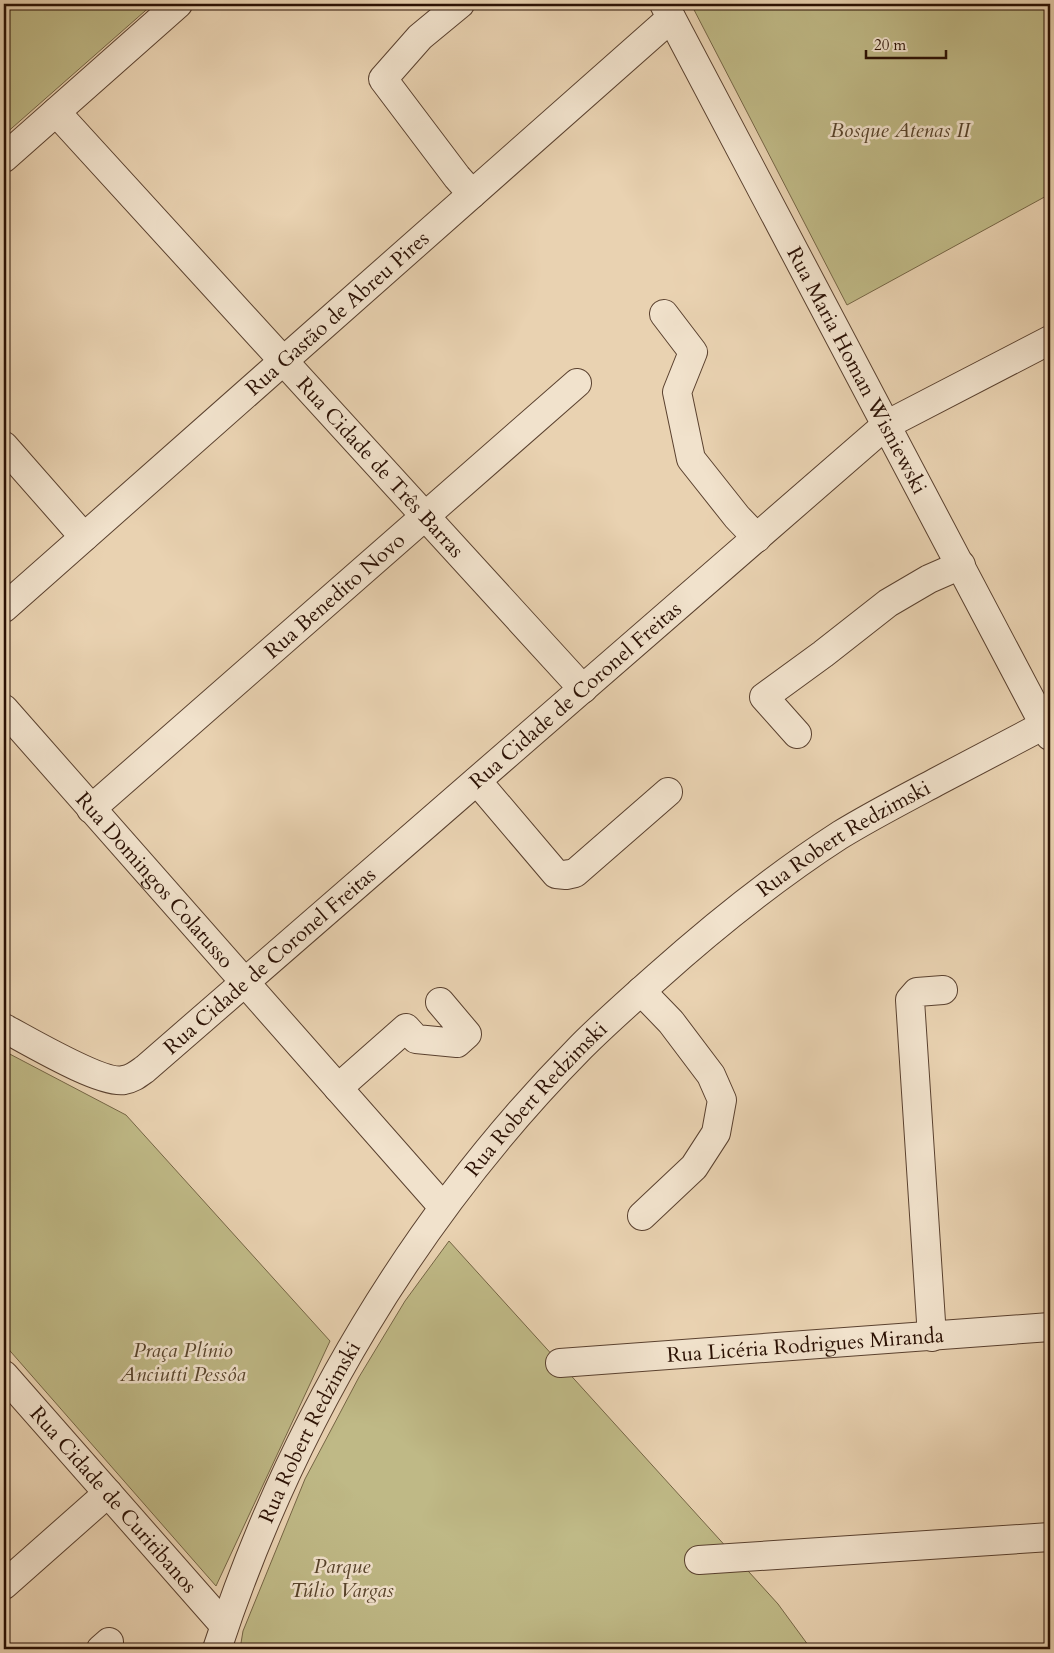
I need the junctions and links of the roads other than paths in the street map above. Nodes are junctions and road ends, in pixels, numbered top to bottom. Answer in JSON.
{"nodes":[{"id":1,"x":178,"y":4,"type":"edge"},
{"id":2,"x":460,"y":4,"type":"edge"},
{"id":3,"x":667,"y":11,"type":"edge"},
{"id":4,"x":56,"y":112,"type":"junction"},
{"id":5,"x":4,"y":158,"type":"edge"},
{"id":6,"x":472,"y":194,"type":"junction"},
{"id":7,"x":664,"y":314,"type":"dead end"},
{"id":8,"x":1050,"y":340,"type":"edge"},
{"id":9,"x":284,"y":360,"type":"junction"},
{"id":10,"x":577,"y":383,"type":"dead end"},
{"id":11,"x":886,"y":425,"type":"junction"},
{"id":12,"x":4,"y":446,"type":"edge"},
{"id":13,"x":426,"y":516,"type":"junction"},
{"id":14,"x":84,"y":537,"type":"junction"},
{"id":15,"x":757,"y":538,"type":"junction"},
{"id":16,"x":961,"y":565,"type":"junction"},
{"id":17,"x":4,"y":608,"type":"edge"},
{"id":18,"x":583,"y":689,"type":"junction"},
{"id":19,"x":4,"y":709,"type":"edge"},
{"id":20,"x":1048,"y":728,"type":"edge"},
{"id":21,"x":797,"y":734,"type":"dead end"},
{"id":22,"x":477,"y":781,"type":"junction"},
{"id":23,"x":668,"y":792,"type":"dead end"},
{"id":24,"x":91,"y":808,"type":"junction"},
{"id":25,"x":245,"y":982,"type":"junction"},
{"id":26,"x":944,"y":990,"type":"dead end"},
{"id":27,"x":641,"y":991,"type":"junction"},
{"id":28,"x":440,"y":1002,"type":"dead end"},
{"id":29,"x":4,"y":1028,"type":"edge"},
{"id":30,"x":338,"y":1088,"type":"junction"},
{"id":31,"x":443,"y":1207,"type":"junction"},
{"id":32,"x":642,"y":1216,"type":"dead end"},
{"id":33,"x":1050,"y":1327,"type":"edge"},
{"id":34,"x":932,"y":1337,"type":"junction"},
{"id":35,"x":560,"y":1364,"type":"dead end"},
{"id":36,"x":4,"y":1375,"type":"edge"},
{"id":37,"x":108,"y":1493,"type":"junction"},
{"id":38,"x":1050,"y":1537,"type":"edge"},
{"id":39,"x":699,"y":1560,"type":"dead end"},
{"id":40,"x":4,"y":1585,"type":"edge"},
{"id":41,"x":220,"y":1637,"type":"edge"}],
"edges":[{"from":1,"to":4,"type":"street"},
{"from":2,"to":6,"type":"street"},
{"from":3,"to":6,"type":"street","name":"Rua Gastão de Abreu Pires"},
{"from":3,"to":11,"type":"street","name":"Rua Maria Homan Wisniewski"},
{"from":4,"to":5,"type":"street"},
{"from":4,"to":9,"type":"street","name":"Rua Cidade de Três Barras"},
{"from":6,"to":9,"type":"street","name":"Rua Gastão de Abreu Pires"},
{"from":7,"to":15,"type":"street"},
{"from":8,"to":11,"type":"street","name":"Rua Cidade de Coronel Freitas"},
{"from":9,"to":13,"type":"street","name":"Rua Cidade de Três Barras"},
{"from":9,"to":14,"type":"street","name":"Rua Gastão de Abreu Pires"},
{"from":10,"to":13,"type":"street","name":"Rua Benedito Novo"},
{"from":11,"to":15,"type":"street","name":"Rua Cidade de Coronel Freitas"},
{"from":11,"to":16,"type":"street","name":"Rua Maria Homan Wisniewski"},
{"from":12,"to":14,"type":"street"},
{"from":13,"to":18,"type":"street","name":"Rua Cidade de Três Barras"},
{"from":13,"to":24,"type":"street","name":"Rua Benedito Novo"},
{"from":14,"to":17,"type":"street","name":"Rua Gastão de Abreu Pires"},
{"from":15,"to":18,"type":"street","name":"Rua Cidade de Coronel Freitas"},
{"from":16,"to":20,"type":"street","name":"Rua Maria Homan Wisniewski"},
{"from":16,"to":21,"type":"street"},
{"from":18,"to":22,"type":"street","name":"Rua Cidade de Coronel Freitas"},
{"from":19,"to":24,"type":"street","name":"Rua Domingos Colatusso"},
{"from":20,"to":27,"type":"street","name":"Rua Robert Redzimski"},
{"from":22,"to":23,"type":"street"},
{"from":22,"to":25,"type":"street","name":"Rua Cidade de Coronel Freitas"},
{"from":24,"to":25,"type":"street","name":"Rua Domingos Colatusso"},
{"from":25,"to":29,"type":"street","name":"Rua Cidade de Coronel Freitas"},
{"from":25,"to":30,"type":"street","name":"Rua Domingos Colatusso"},
{"from":26,"to":34,"type":"street"},
{"from":27,"to":31,"type":"street","name":"Rua Robert Redzimski"},
{"from":27,"to":32,"type":"street"},
{"from":28,"to":30,"type":"street"},
{"from":30,"to":31,"type":"street","name":"Rua Domingos Colatusso"},
{"from":31,"to":41,"type":"street","name":"Rua Robert Redzimski"},
{"from":33,"to":34,"type":"street","name":"Rua Licéria Rodrigues Miranda"},
{"from":34,"to":35,"type":"street","name":"Rua Licéria Rodrigues Miranda"},
{"from":36,"to":37,"type":"street","name":"Rua Cidade de Curitibanos"},
{"from":37,"to":40,"type":"street"},
{"from":37,"to":41,"type":"street","name":"Rua Cidade de Curitibanos"},
{"from":38,"to":39,"type":"street"}]}
